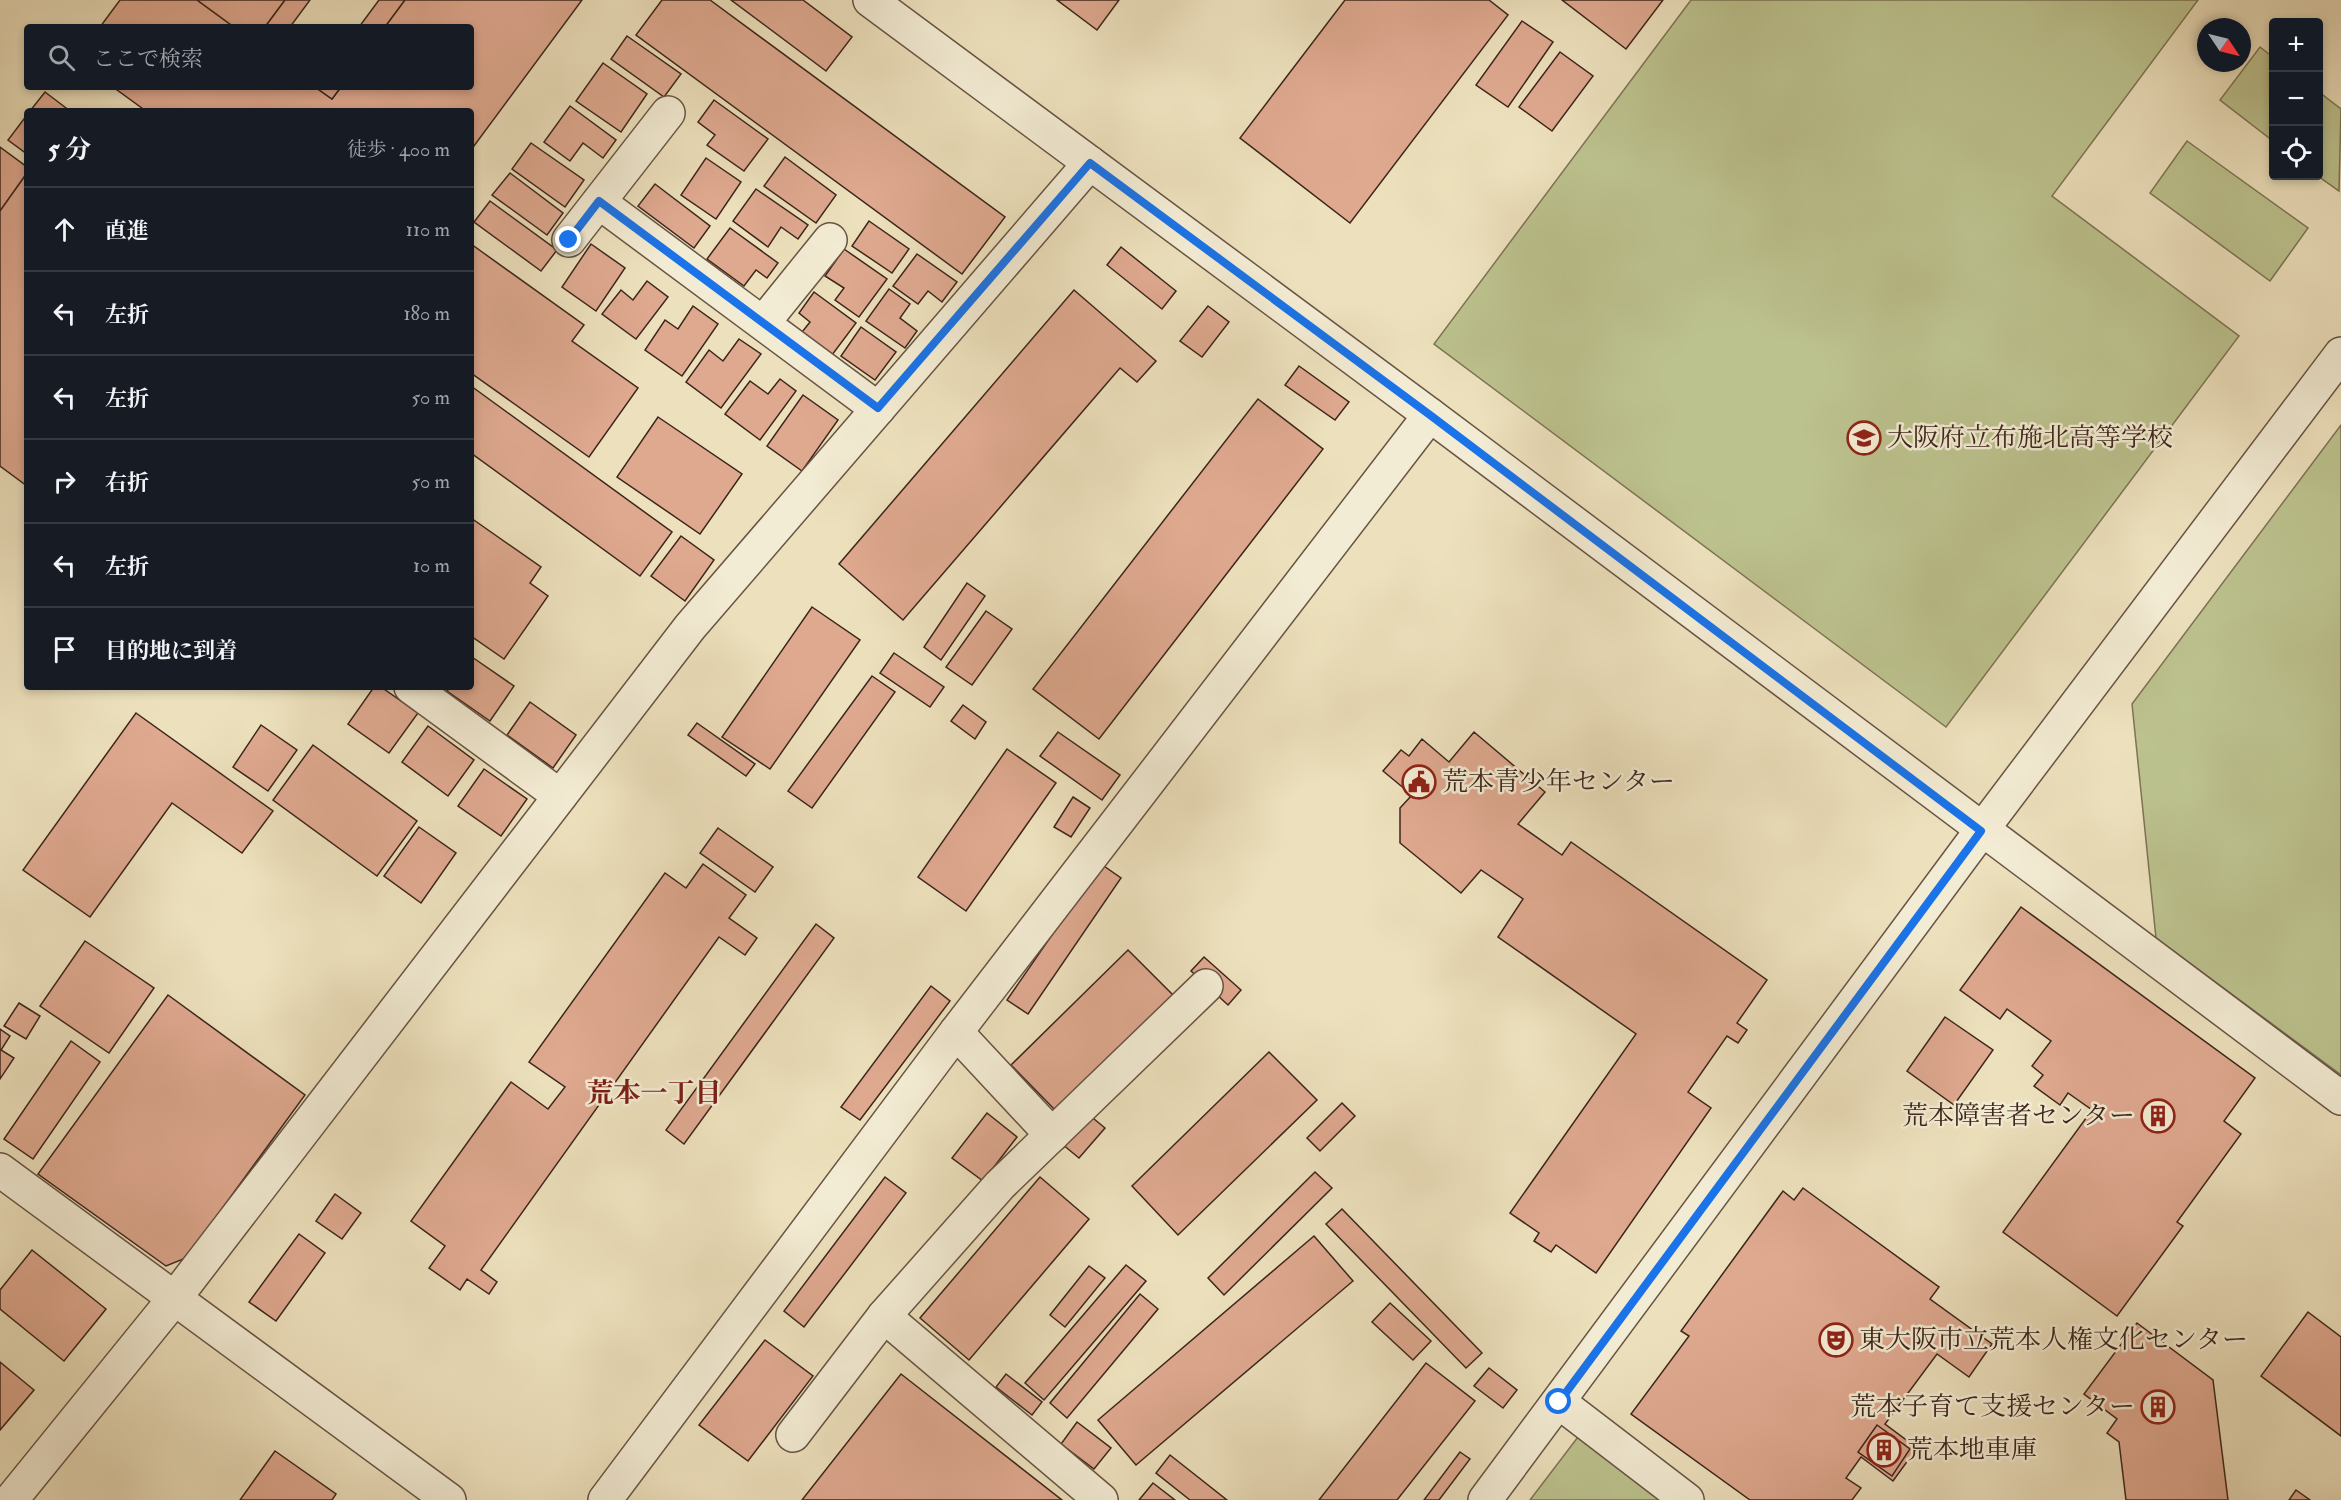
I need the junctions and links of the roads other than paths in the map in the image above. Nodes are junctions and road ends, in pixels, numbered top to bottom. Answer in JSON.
{"nodes":[{"id":1,"x":870,"y":0,"type":"edge"},
{"id":2,"x":668,"y":113,"type":"dead end"},
{"id":3,"x":1090,"y":163,"type":"junction"},
{"id":4,"x":599,"y":201,"type":"junction"},
{"id":5,"x":569,"y":240,"type":"dead end"},
{"id":6,"x":830,"y":240,"type":"dead end"},
{"id":7,"x":763,"y":323,"type":"junction"},
{"id":8,"x":2341,"y":354,"type":"edge"},
{"id":9,"x":878,"y":408,"type":"junction"},
{"id":10,"x":1430,"y":415,"type":"junction"},
{"id":11,"x":415,"y":690,"type":"edge"},
{"id":12,"x":560,"y":796,"type":"junction"},
{"id":13,"x":1981,"y":831,"type":"junction"},
{"id":14,"x":1206,"y":986,"type":"dead end"},
{"id":15,"x":956,"y":1032,"type":"junction"},
{"id":16,"x":2341,"y":1098,"type":"edge"},
{"id":17,"x":1052,"y":1135,"type":"junction"},
{"id":18,"x":0,"y":1170,"type":"edge"},
{"id":19,"x":174,"y":1299,"type":"junction"},
{"id":20,"x":884,"y":1316,"type":"junction"},
{"id":21,"x":1559,"y":1402,"type":"junction"},
{"id":22,"x":793,"y":1435,"type":"dead end"},
{"id":23,"x":11,"y":1500,"type":"edge"},
{"id":24,"x":449,"y":1500,"type":"edge"},
{"id":25,"x":605,"y":1500,"type":"edge"},
{"id":26,"x":1101,"y":1500,"type":"edge"},
{"id":27,"x":1485,"y":1500,"type":"edge"},
{"id":28,"x":1687,"y":1500,"type":"edge"}],
"edges":[{"from":1,"to":3,"type":"street"},
{"from":2,"to":4,"type":"street"},
{"from":3,"to":9,"type":"street"},
{"from":3,"to":10,"type":"street"},
{"from":4,"to":5,"type":"street"},
{"from":4,"to":7,"type":"street"},
{"from":6,"to":7,"type":"street"},
{"from":7,"to":9,"type":"street"},
{"from":8,"to":13,"type":"street"},
{"from":9,"to":12,"type":"street"},
{"from":10,"to":13,"type":"street"},
{"from":10,"to":15,"type":"street"},
{"from":11,"to":12,"type":"street"},
{"from":12,"to":19,"type":"street"},
{"from":13,"to":16,"type":"street"},
{"from":13,"to":21,"type":"street"},
{"from":14,"to":17,"type":"street"},
{"from":15,"to":17,"type":"street"},
{"from":15,"to":25,"type":"street"},
{"from":17,"to":20,"type":"street"},
{"from":18,"to":19,"type":"street"},
{"from":19,"to":23,"type":"street"},
{"from":19,"to":24,"type":"street"},
{"from":20,"to":22,"type":"street"},
{"from":20,"to":26,"type":"street"},
{"from":21,"to":27,"type":"street"},
{"from":21,"to":28,"type":"street"}]}
